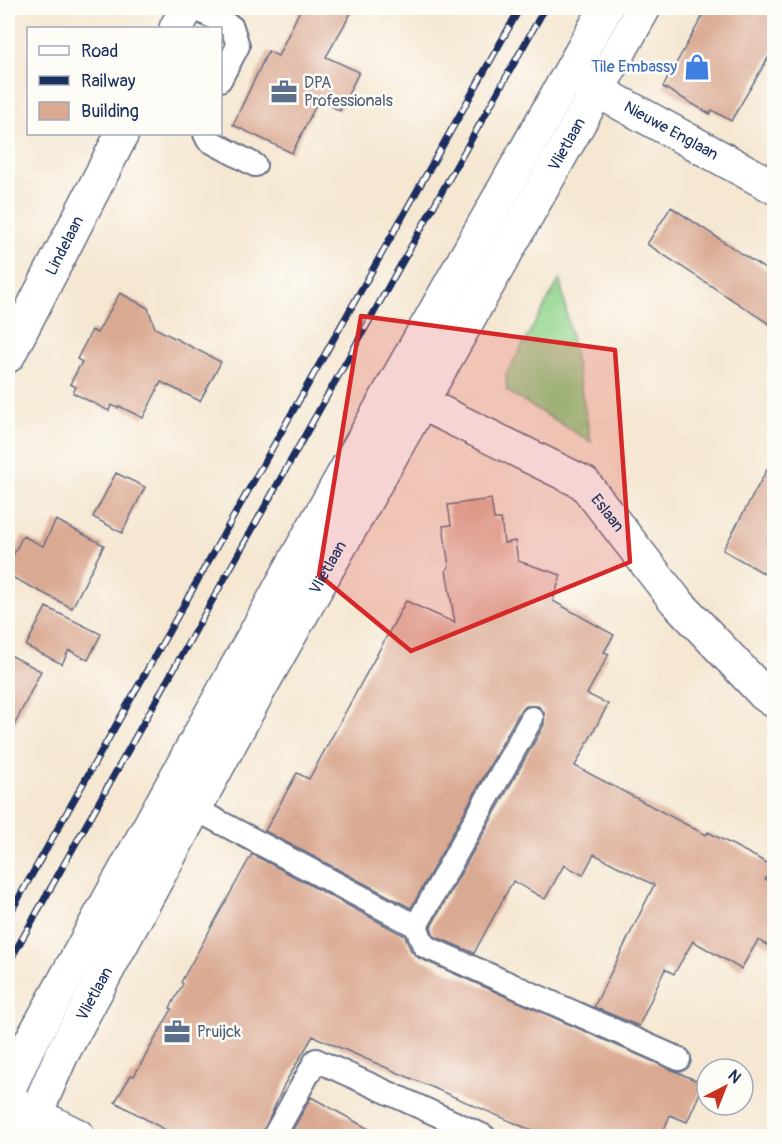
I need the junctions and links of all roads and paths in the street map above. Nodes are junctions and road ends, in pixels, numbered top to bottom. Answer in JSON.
{"nodes":[{"id":1,"x":187,"y":8,"type":"edge"},
{"id":2,"x":194,"y":8,"type":"edge"},
{"id":3,"x":606,"y":8,"type":"edge"},
{"id":4,"x":644,"y":8,"type":"edge"},
{"id":5,"x":177,"y":27,"type":"edge"},
{"id":6,"x":568,"y":75,"type":"junction"},
{"id":7,"x":222,"y":76,"type":"edge"},
{"id":8,"x":597,"y":91,"type":"junction"},
{"id":9,"x":121,"y":135,"type":"edge"},
{"id":10,"x":206,"y":135,"type":"edge"},
{"id":11,"x":255,"y":165,"type":"dead end"},
{"id":12,"x":774,"y":187,"type":"edge"},
{"id":13,"x":8,"y":356,"type":"edge"},
{"id":14,"x":406,"y":395,"type":"junction"},
{"id":15,"x":774,"y":701,"type":"edge"},
{"id":16,"x":532,"y":718,"type":"dead end"},
{"id":17,"x":195,"y":809,"type":"junction"},
{"id":18,"x":416,"y":926,"type":"junction"},
{"id":19,"x":679,"y":1059,"type":"dead end"},
{"id":20,"x":8,"y":1091,"type":"edge"},
{"id":21,"x":8,"y":1099,"type":"edge"},
{"id":22,"x":31,"y":1126,"type":"edge"},
{"id":23,"x":78,"y":1137,"type":"edge"},
{"id":24,"x":274,"y":1137,"type":"edge"},
{"id":25,"x":484,"y":1137,"type":"edge"}],
"edges":[{"from":1,"to":5,"type":"street"},
{"from":2,"to":7,"type":"lane"},
{"from":3,"to":6,"type":"street","name":"Vlietlaan"},
{"from":4,"to":8,"type":"street","name":"Vlietlaan"},
{"from":6,"to":8,"type":"street","name":"Nieuwe Englaan"},
{"from":6,"to":14,"type":"street","name":"Vlietlaan"},
{"from":8,"to":12,"type":"street","name":"Nieuwe Englaan"},
{"from":8,"to":14,"type":"street","name":"Vlietlaan"},
{"from":9,"to":13,"type":"street","name":"Lindelaan"},
{"from":10,"to":11,"type":"lane"},
{"from":14,"to":15,"type":"street","name":"Eslaan"},
{"from":14,"to":17,"type":"street","name":"Vlietlaan"},
{"from":14,"to":20,"type":"street","name":"Vlietlaan"},
{"from":16,"to":18,"type":"lane"},
{"from":17,"to":18,"type":"lane"},
{"from":17,"to":22,"type":"street","name":"Vlietlaan"},
{"from":18,"to":19,"type":"lane"},
{"from":21,"to":22,"type":"street"},
{"from":22,"to":23,"type":"street"},
{"from":24,"to":25,"type":"lane"}]}
